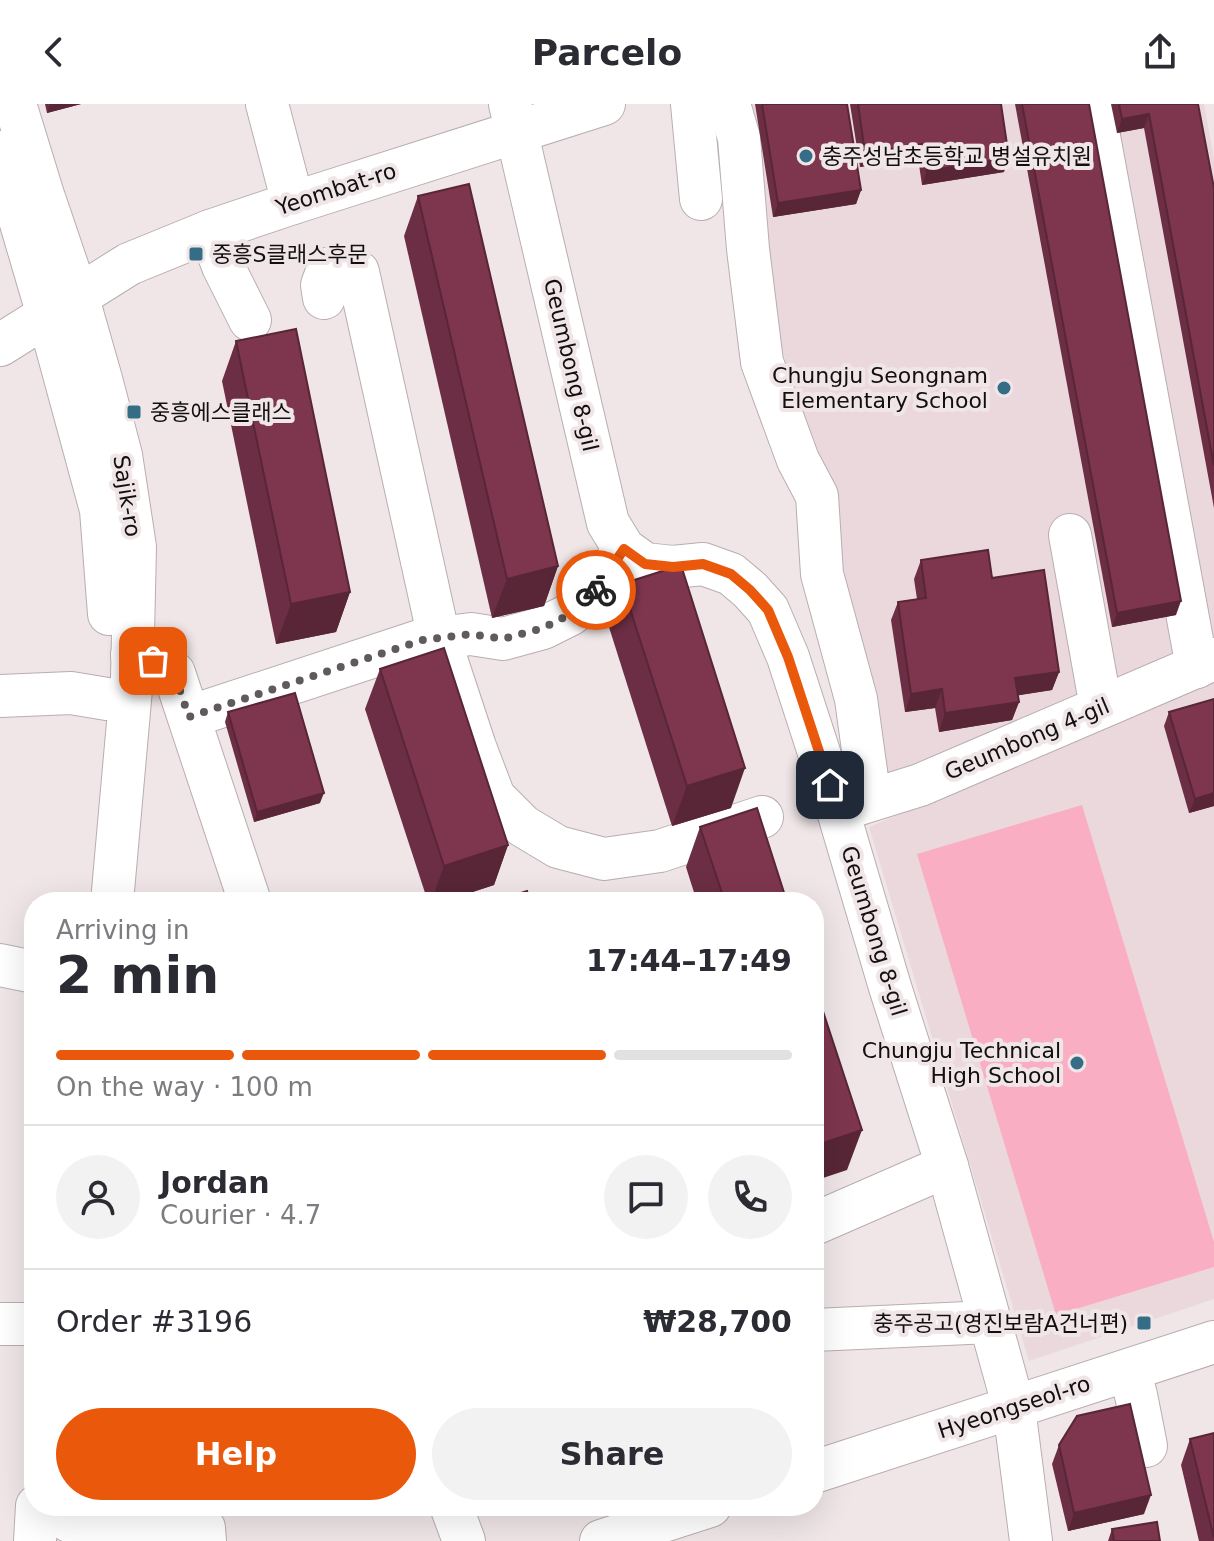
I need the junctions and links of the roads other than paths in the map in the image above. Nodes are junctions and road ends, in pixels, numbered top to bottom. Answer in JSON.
{"nodes":[{"id":1,"x":15,"y":104,"type":"edge"},
{"id":2,"x":267,"y":104,"type":"edge"},
{"id":3,"x":604,"y":104,"type":"edge"},
{"id":4,"x":692,"y":104,"type":"edge"},
{"id":5,"x":729,"y":104,"type":"edge"},
{"id":6,"x":1093,"y":104,"type":"edge"},
{"id":7,"x":513,"y":118,"type":"edge"},
{"id":8,"x":0,"y":152,"type":"edge"},
{"id":9,"x":701,"y":199,"type":"dead end"},
{"id":10,"x":293,"y":203,"type":"junction"},
{"id":11,"x":210,"y":231,"type":"junction"},
{"id":12,"x":324,"y":298,"type":"dead end"},
{"id":13,"x":63,"y":305,"type":"junction"},
{"id":14,"x":250,"y":320,"type":"dead end"},
{"id":15,"x":0,"y":345,"type":"edge"},
{"id":16,"x":1070,"y":535,"type":"dead end"},
{"id":17,"x":624,"y":549,"type":"junction"},
{"id":18,"x":439,"y":638,"type":"junction"},
{"id":19,"x":132,"y":655,"type":"junction"},
{"id":20,"x":1205,"y":663,"type":"edge"},
{"id":21,"x":0,"y":696,"type":"edge"},
{"id":22,"x":107,"y":699,"type":"junction"},
{"id":23,"x":1101,"y":707,"type":"junction"},
{"id":24,"x":189,"y":717,"type":"junction"},
{"id":25,"x":854,"y":806,"type":"junction"},
{"id":26,"x":762,"y":817,"type":"edge"},
{"id":27,"x":90,"y":892,"type":"edge"},
{"id":28,"x":113,"y":892,"type":"edge"},
{"id":29,"x":247,"y":892,"type":"edge"},
{"id":30,"x":0,"y":965,"type":"edge"},
{"id":31,"x":24,"y":970,"type":"edge"},
{"id":32,"x":947,"y":1166,"type":"junction"},
{"id":33,"x":824,"y":1220,"type":"edge"},
{"id":34,"x":990,"y":1322,"type":"junction"},
{"id":35,"x":0,"y":1324,"type":"edge"},
{"id":36,"x":24,"y":1324,"type":"edge"},
{"id":37,"x":824,"y":1330,"type":"edge"},
{"id":38,"x":1214,"y":1342,"type":"edge"},
{"id":39,"x":1129,"y":1370,"type":"junction"},
{"id":40,"x":1014,"y":1408,"type":"junction"},
{"id":41,"x":1146,"y":1446,"type":"dead end"},
{"id":42,"x":824,"y":1469,"type":"edge"},
{"id":43,"x":455,"y":1516,"type":"edge"},
{"id":44,"x":474,"y":1516,"type":"edge"},
{"id":45,"x":708,"y":1518,"type":"edge"},
{"id":46,"x":56,"y":1523,"type":"edge"},
{"id":47,"x":205,"y":1541,"type":"edge"},
{"id":48,"x":464,"y":1541,"type":"edge"},
{"id":49,"x":475,"y":1541,"type":"edge"},
{"id":50,"x":601,"y":1541,"type":"edge"},
{"id":51,"x":1031,"y":1541,"type":"edge"}],
"edges":[{"from":1,"to":13,"type":"street","name":"Sajik-ro"},
{"from":2,"to":10,"type":"street"},
{"from":3,"to":7,"type":"street","name":"Yeombat-ro"},
{"from":4,"to":9,"type":"street"},
{"from":5,"to":25,"type":"street"},
{"from":6,"to":20,"type":"street"},
{"from":7,"to":10,"type":"street","name":"Yeombat-ro"},
{"from":7,"to":17,"type":"street","name":"Geumbong 8-gil"},
{"from":8,"to":13,"type":"street","name":"Sajik-ro"},
{"from":10,"to":11,"type":"street","name":"Yeombat-ro"},
{"from":11,"to":13,"type":"street","name":"Yeombat-ro"},
{"from":11,"to":14,"type":"street"},
{"from":12,"to":18,"type":"street"},
{"from":13,"to":15,"type":"street","name":"Yeombat-ro"},
{"from":13,"to":19,"type":"street","name":"Sajik-ro"},
{"from":13,"to":22,"type":"street","name":"Sajik-ro"},
{"from":16,"to":23,"type":"street"},
{"from":17,"to":18,"type":"street"},
{"from":17,"to":25,"type":"street","name":"Geumbong 8-gil"},
{"from":18,"to":24,"type":"street"},
{"from":18,"to":26,"type":"street"},
{"from":19,"to":24,"type":"street"},
{"from":19,"to":28,"type":"street","name":"Sajik-ro"},
{"from":20,"to":23,"type":"street","name":"Geumbong 4-gil"},
{"from":21,"to":22,"type":"street"},
{"from":22,"to":27,"type":"street","name":"Sajik-ro"},
{"from":23,"to":25,"type":"street","name":"Geumbong 4-gil"},
{"from":24,"to":29,"type":"street"},
{"from":25,"to":32,"type":"street","name":"Geumbong 8-gil"},
{"from":30,"to":31,"type":"street"},
{"from":32,"to":33,"type":"street"},
{"from":32,"to":34,"type":"street","name":"Geumbong 8-gil"},
{"from":34,"to":37,"type":"street"},
{"from":34,"to":40,"type":"street","name":"Geumbong 8-gil"},
{"from":35,"to":36,"type":"street"},
{"from":38,"to":39,"type":"street","name":"Hyeongseol-ro"},
{"from":39,"to":40,"type":"street","name":"Hyeongseol-ro"},
{"from":39,"to":41,"type":"street"},
{"from":40,"to":42,"type":"street","name":"Hyeongseol-ro"},
{"from":40,"to":51,"type":"street","name":"Geumbong 8-gil"},
{"from":43,"to":48,"type":"street"},
{"from":44,"to":49,"type":"street"},
{"from":45,"to":50,"type":"street"},
{"from":46,"to":47,"type":"street"}]}
